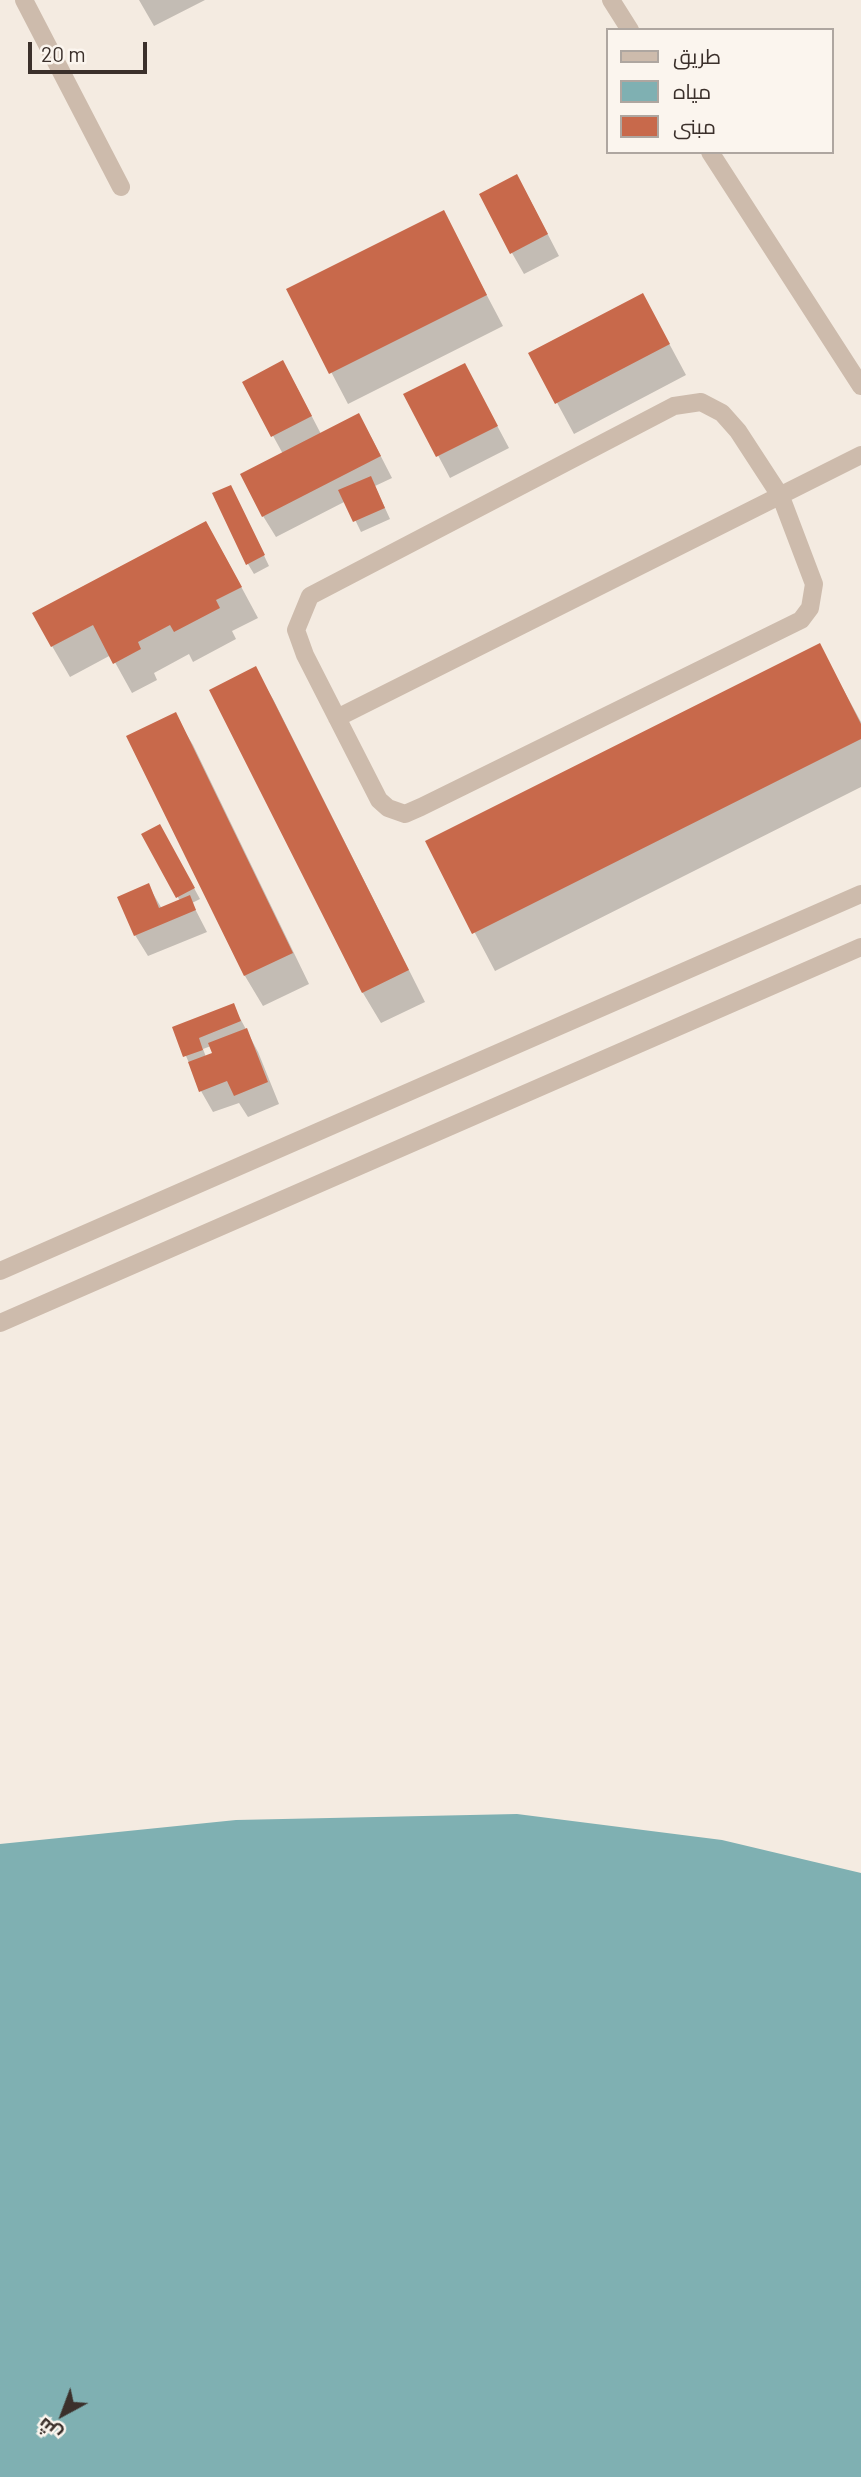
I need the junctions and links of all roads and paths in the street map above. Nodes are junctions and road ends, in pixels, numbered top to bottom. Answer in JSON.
{"nodes":[{"id":1,"x":24,"y":0,"type":"edge"},
{"id":2,"x":611,"y":0,"type":"edge"},
{"id":3,"x":629,"y":28,"type":"edge"},
{"id":4,"x":711,"y":154,"type":"edge"},
{"id":5,"x":121,"y":187,"type":"dead end"},
{"id":6,"x":861,"y":386,"type":"edge"},
{"id":7,"x":861,"y":455,"type":"edge"},
{"id":8,"x":781,"y":497,"type":"junction"},
{"id":9,"x":337,"y":718,"type":"junction"},
{"id":10,"x":861,"y":894,"type":"edge"},
{"id":11,"x":861,"y":947,"type":"edge"},
{"id":12,"x":0,"y":1271,"type":"edge"},
{"id":13,"x":0,"y":1323,"type":"edge"}],
"edges":[{"from":1,"to":5,"type":"street"},
{"from":2,"to":3,"type":"street"},
{"from":4,"to":6,"type":"street"},
{"from":7,"to":8,"type":"street"},
{"from":8,"to":9,"type":"street"},
{"from":8,"to":9,"type":"street"},
{"from":8,"to":9,"type":"street"},
{"from":10,"to":12,"type":"street"},
{"from":11,"to":13,"type":"street"}]}
